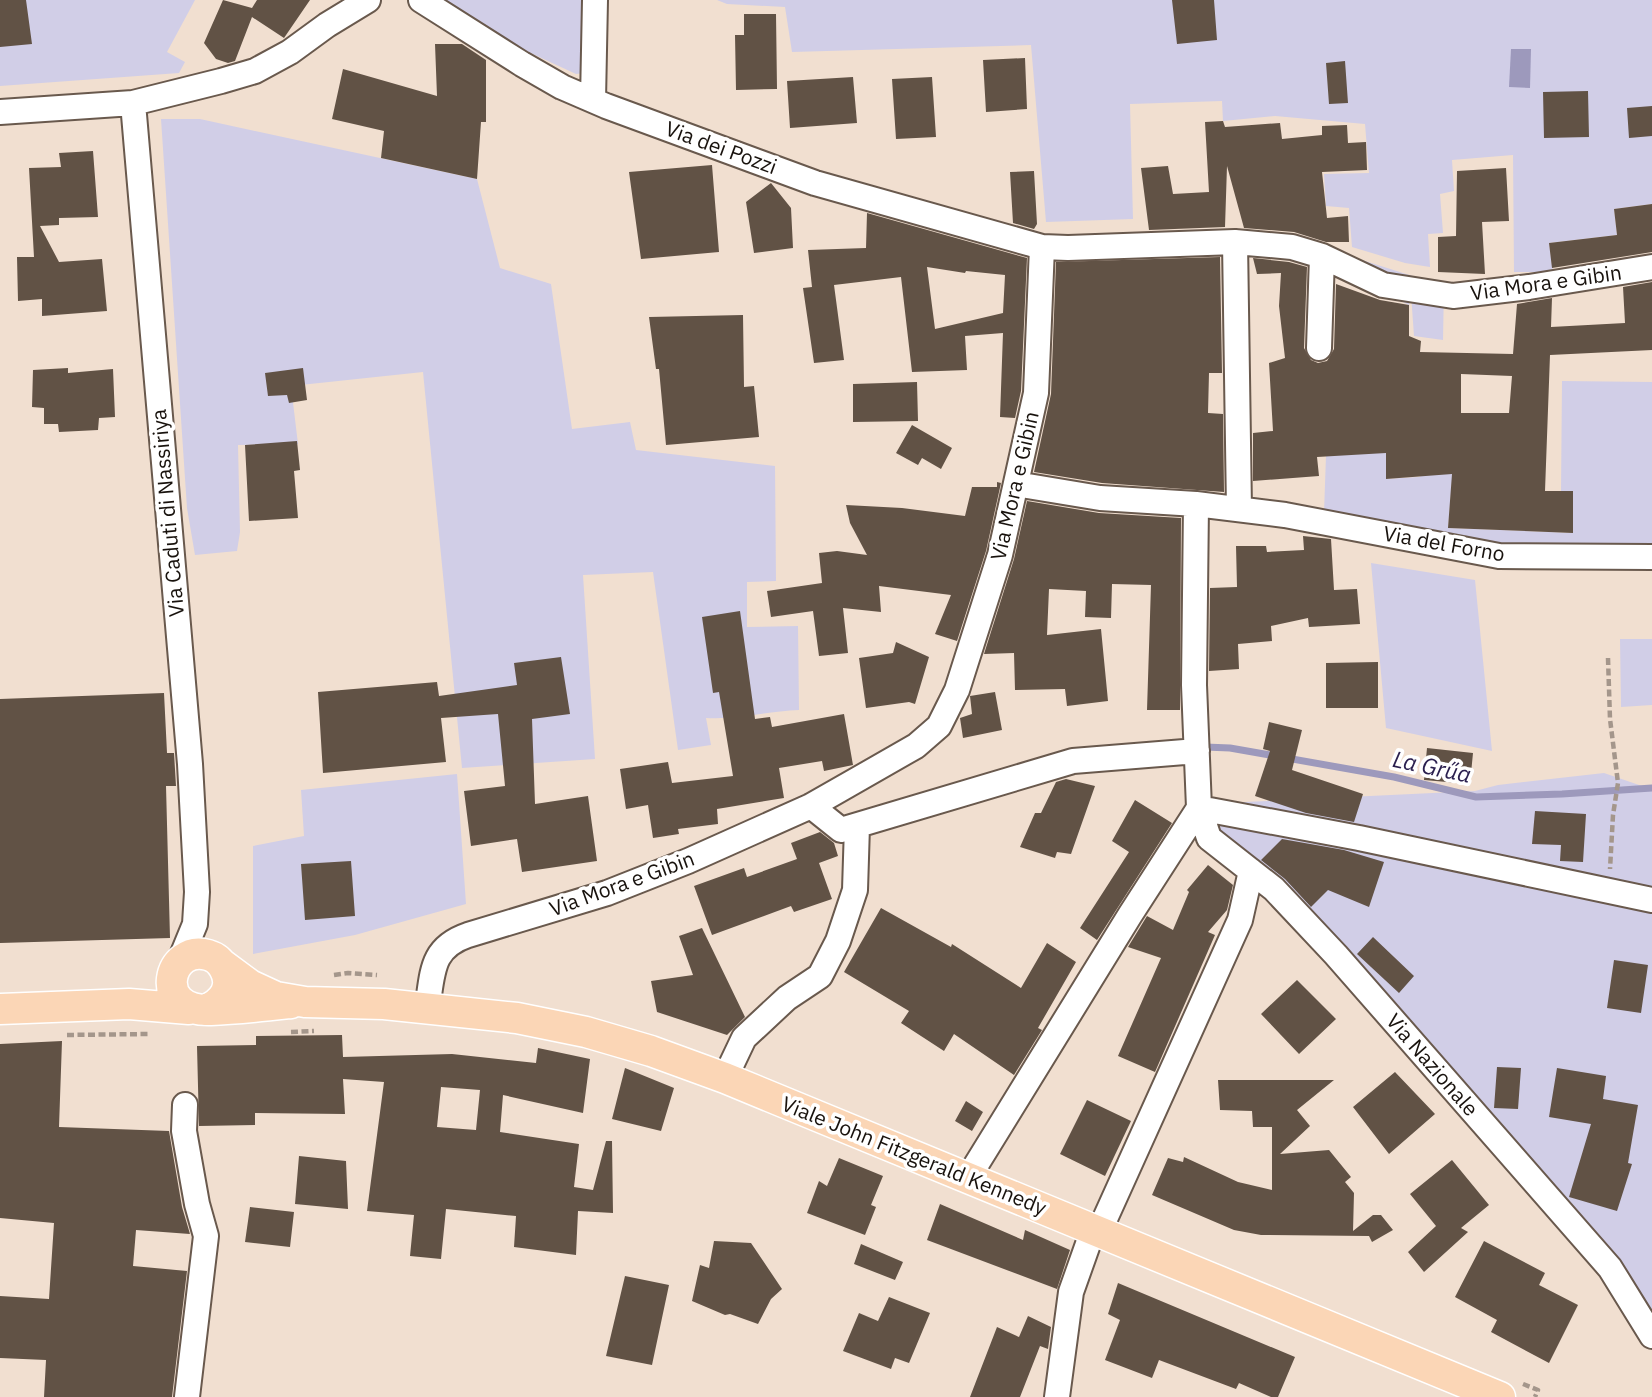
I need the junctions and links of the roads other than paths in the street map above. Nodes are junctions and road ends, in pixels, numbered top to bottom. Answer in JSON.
{"nodes":[{"id":1,"x":341,"y":0,"type":"edge"},
{"id":2,"x":368,"y":0,"type":"edge"},
{"id":3,"x":421,"y":0,"type":"edge"},
{"id":4,"x":595,"y":0,"type":"edge"},
{"id":5,"x":327,"y":24,"type":"junction"},
{"id":6,"x":593,"y":100,"type":"junction"},
{"id":7,"x":133,"y":103,"type":"junction"},
{"id":8,"x":0,"y":112,"type":"edge"},
{"id":9,"x":1235,"y":242,"type":"junction"},
{"id":10,"x":1042,"y":247,"type":"junction"},
{"id":11,"x":1322,"y":256,"type":"junction"},
{"id":12,"x":1652,"y":267,"type":"edge"},
{"id":13,"x":1319,"y":348,"type":"dead end"},
{"id":14,"x":1016,"y":484,"type":"junction"},
{"id":15,"x":1196,"y":505,"type":"junction"},
{"id":16,"x":1239,"y":509,"type":"junction"},
{"id":17,"x":1652,"y":557,"type":"edge"},
{"id":18,"x":1197,"y":751,"type":"junction"},
{"id":19,"x":811,"y":806,"type":"junction"},
{"id":20,"x":1199,"y":808,"type":"junction"},
{"id":21,"x":857,"y":826,"type":"junction"},
{"id":22,"x":1251,"y":871,"type":"junction"},
{"id":23,"x":1652,"y":900,"type":"edge"},
{"id":24,"x":195,"y":924,"type":"junction"},
{"id":25,"x":221,"y":963,"type":"junction"},
{"id":26,"x":177,"y":967,"type":"junction"},
{"id":27,"x":306,"y":1002,"type":"junction"},
{"id":28,"x":129,"y":1004,"type":"junction"},
{"id":29,"x":0,"y":1009,"type":"edge"},
{"id":30,"x":197,"y":1009,"type":"junction"},
{"id":31,"x":427,"y":1009,"type":"junction"},
{"id":32,"x":725,"y":1079,"type":"junction"},
{"id":33,"x":185,"y":1105,"type":"dead end"},
{"id":34,"x":968,"y":1178,"type":"junction"},
{"id":35,"x":1097,"y":1231,"type":"junction"},
{"id":36,"x":1652,"y":1336,"type":"edge"},
{"id":37,"x":187,"y":1397,"type":"edge"},
{"id":38,"x":1057,"y":1397,"type":"edge"},
{"id":39,"x":1500,"y":1397,"type":"edge"}],
"edges":[{"from":1,"to":5,"type":"street"},
{"from":2,"to":5,"type":"street"},
{"from":3,"to":6,"type":"street","name":"Via dei Pozzi"},
{"from":4,"to":6,"type":"street"},
{"from":5,"to":7,"type":"street"},
{"from":6,"to":10,"type":"street","name":"Via dei Pozzi"},
{"from":7,"to":8,"type":"street"},
{"from":7,"to":24,"type":"street","name":"Via Caduti di Nassiriya"},
{"from":9,"to":10,"type":"street","name":"Via Mora e Gibin"},
{"from":9,"to":11,"type":"street","name":"Via Mora e Gibin"},
{"from":9,"to":16,"type":"street"},
{"from":10,"to":14,"type":"street","name":"Via Mora e Gibin"},
{"from":11,"to":12,"type":"street","name":"Via Mora e Gibin"},
{"from":11,"to":13,"type":"street"},
{"from":14,"to":15,"type":"street","name":"Via del Forno"},
{"from":14,"to":19,"type":"street","name":"Via Mora e Gibin"},
{"from":15,"to":16,"type":"street","name":"Via del Forno"},
{"from":15,"to":18,"type":"street","name":"Via Nazionale"},
{"from":16,"to":17,"type":"street","name":"Via del Forno"},
{"from":18,"to":20,"type":"street","name":"Via Nazionale"},
{"from":18,"to":21,"type":"street"},
{"from":19,"to":21,"type":"street"},
{"from":19,"to":31,"type":"street","name":"Via Mora e Gibin"},
{"from":20,"to":22,"type":"street","name":"Via Nazionale"},
{"from":20,"to":23,"type":"street"},
{"from":20,"to":34,"type":"street"},
{"from":21,"to":32,"type":"street"},
{"from":22,"to":35,"type":"street"},
{"from":22,"to":36,"type":"street","name":"Via Nazionale"},
{"from":24,"to":25,"type":"street"},
{"from":24,"to":26,"type":"street","name":"Via Caduti di Nassiriya"},
{"from":25,"to":26,"type":"main road"},
{"from":25,"to":27,"type":"main road","name":"Viale John Fitzgerald Kennedy"},
{"from":25,"to":30,"type":"main road"},
{"from":26,"to":28,"type":"main road","name":"Viale John Fitzgerald Kennedy"},
{"from":26,"to":30,"type":"main road"},
{"from":27,"to":30,"type":"main road","name":"Viale John Fitzgerald Kennedy"},
{"from":27,"to":31,"type":"main road","name":"Viale John Fitzgerald Kennedy"},
{"from":28,"to":29,"type":"main road","name":"Viale John Fitzgerald Kennedy"},
{"from":28,"to":30,"type":"main road","name":"Viale John Fitzgerald Kennedy"},
{"from":31,"to":32,"type":"main road","name":"Viale John Fitzgerald Kennedy"},
{"from":32,"to":34,"type":"main road","name":"Viale John Fitzgerald Kennedy"},
{"from":33,"to":37,"type":"street"},
{"from":34,"to":35,"type":"main road","name":"Viale John Fitzgerald Kennedy"},
{"from":35,"to":38,"type":"street"},
{"from":35,"to":39,"type":"main road","name":"Viale John Fitzgerald Kennedy"}]}
